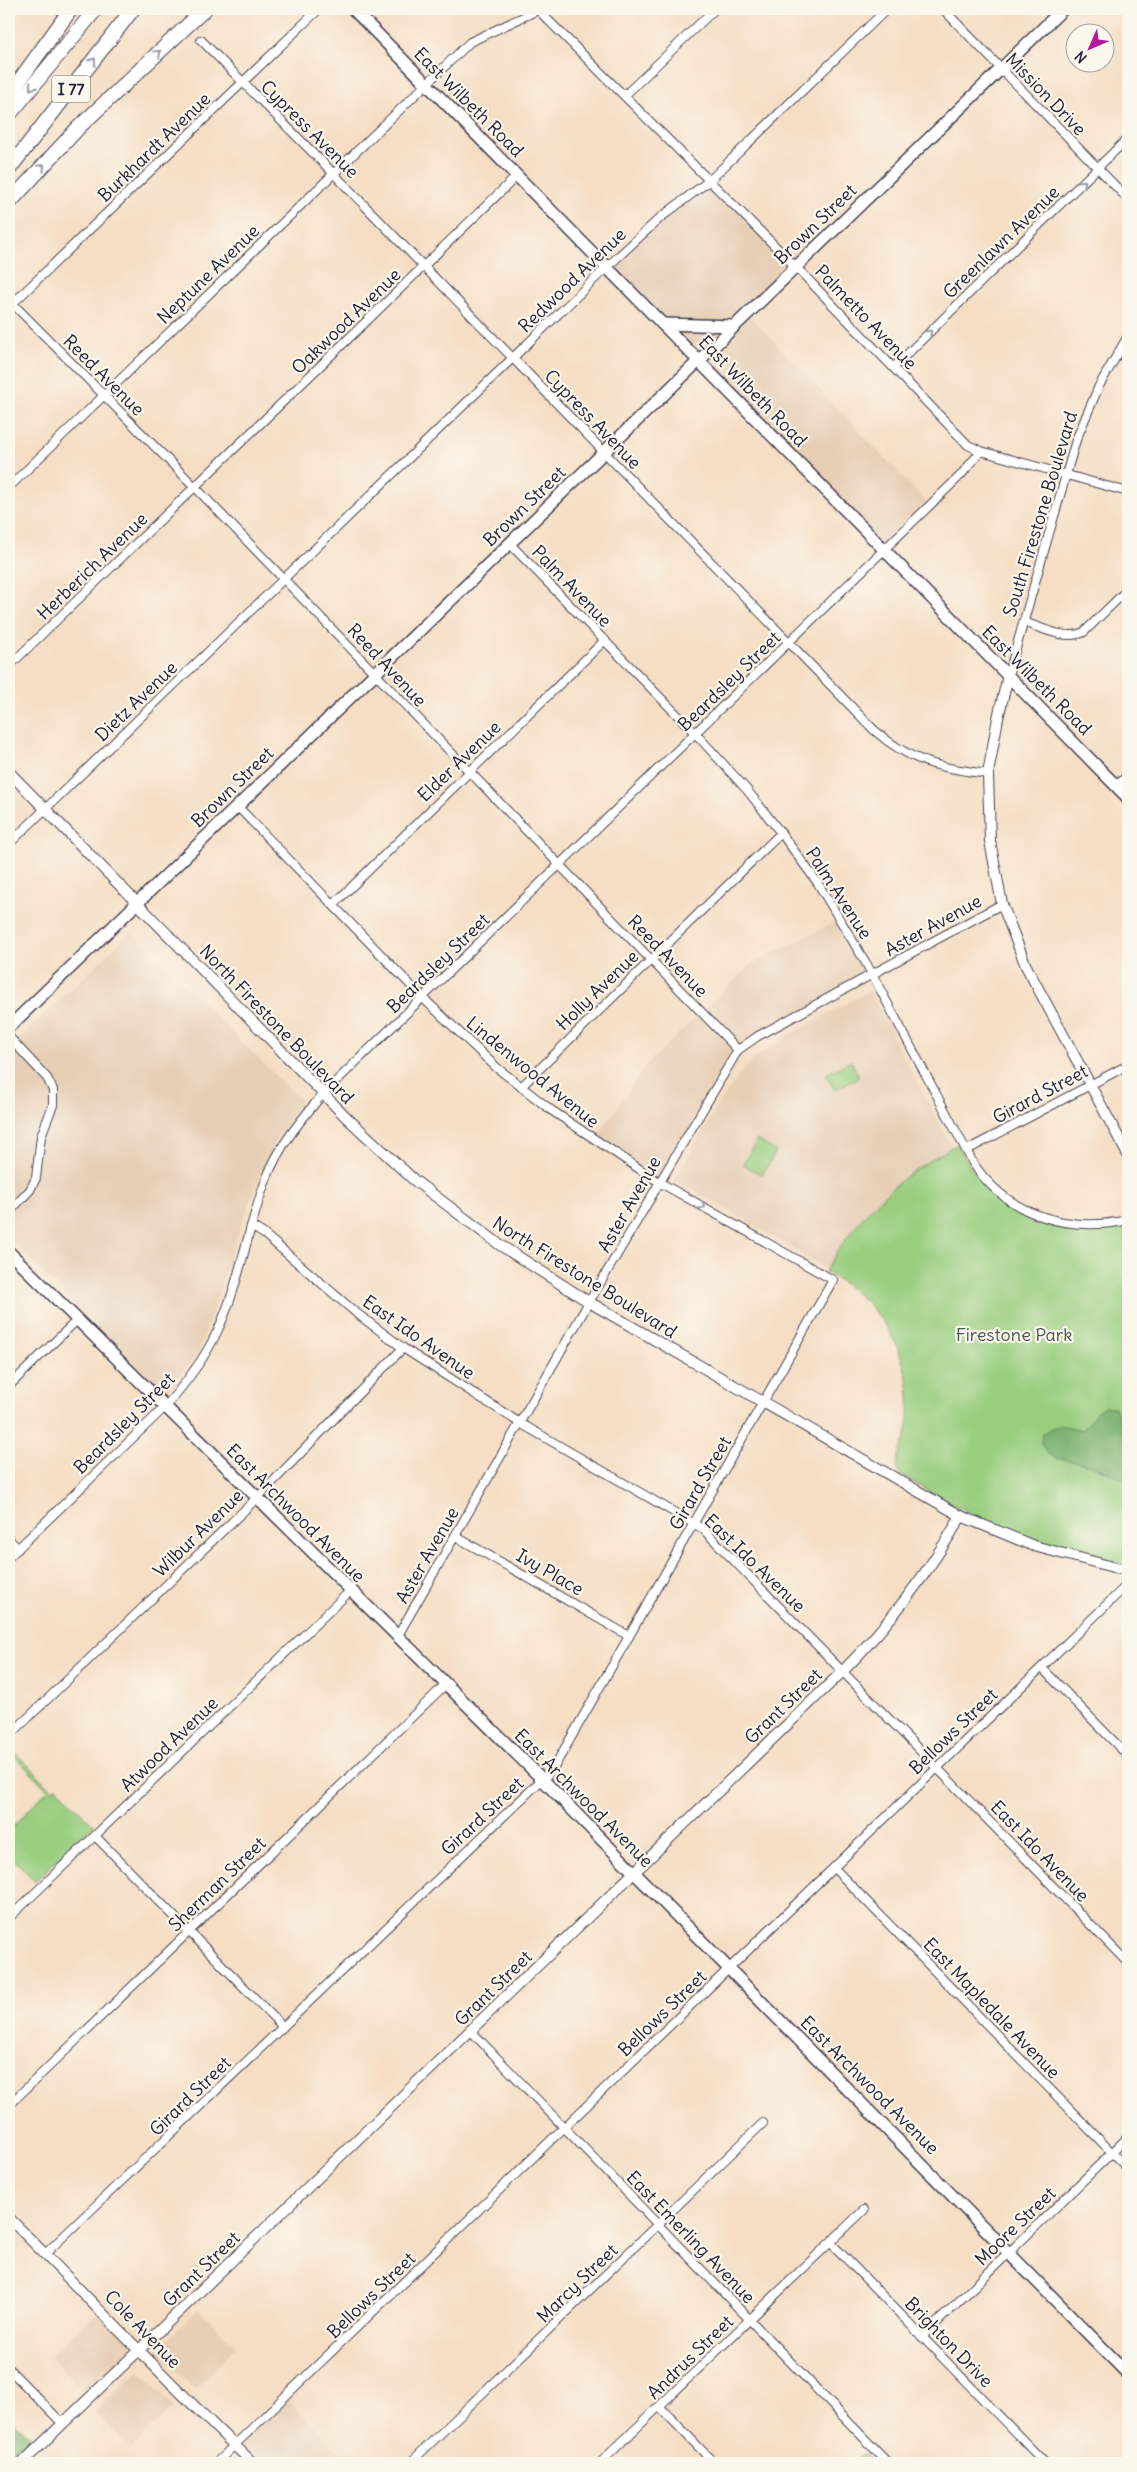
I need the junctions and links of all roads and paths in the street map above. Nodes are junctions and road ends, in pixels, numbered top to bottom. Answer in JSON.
{"nodes":[{"id":1,"x":71,"y":9,"type":"edge"},
{"id":2,"x":96,"y":9,"type":"edge"},
{"id":3,"x":133,"y":9,"type":"edge"},
{"id":4,"x":204,"y":9,"type":"edge"},
{"id":5,"x":319,"y":9,"type":"edge"},
{"id":6,"x":353,"y":9,"type":"edge"},
{"id":7,"x":538,"y":9,"type":"edge"},
{"id":8,"x":715,"y":9,"type":"edge"},
{"id":9,"x":887,"y":9,"type":"edge"},
{"id":10,"x":943,"y":9,"type":"edge"},
{"id":11,"x":1063,"y":9,"type":"edge"},
{"id":12,"x":201,"y":40,"type":"dead end"},
{"id":13,"x":1001,"y":69,"type":"junction"},
{"id":14,"x":243,"y":83,"type":"junction"},
{"id":15,"x":428,"y":84,"type":"junction"},
{"id":16,"x":9,"y":95,"type":"edge"},
{"id":17,"x":625,"y":95,"type":"junction"},
{"id":18,"x":9,"y":115,"type":"edge"},
{"id":19,"x":1128,"y":138,"type":"edge"},
{"id":20,"x":9,"y":168,"type":"edge"},
{"id":21,"x":1097,"y":168,"type":"junction"},
{"id":22,"x":334,"y":174,"type":"junction"},
{"id":23,"x":518,"y":176,"type":"junction"},
{"id":24,"x":710,"y":180,"type":"junction"},
{"id":25,"x":1128,"y":199,"type":"edge"},
{"id":26,"x":9,"y":203,"type":"edge"},
{"id":27,"x":423,"y":266,"type":"junction"},
{"id":28,"x":607,"y":267,"type":"junction"},
{"id":29,"x":796,"y":267,"type":"junction"},
{"id":30,"x":11,"y":306,"type":"edge"},
{"id":31,"x":662,"y":324,"type":"junction"},
{"id":32,"x":735,"y":326,"type":"junction"},
{"id":33,"x":1128,"y":336,"type":"edge"},
{"id":34,"x":513,"y":358,"type":"junction"},
{"id":35,"x":699,"y":361,"type":"junction"},
{"id":36,"x":894,"y":367,"type":"junction"},
{"id":37,"x":103,"y":396,"type":"junction"},
{"id":38,"x":981,"y":451,"type":"junction"},
{"id":39,"x":604,"y":452,"type":"junction"},
{"id":40,"x":1066,"y":474,"type":"junction"},
{"id":41,"x":9,"y":487,"type":"edge"},
{"id":42,"x":195,"y":487,"type":"junction"},
{"id":43,"x":1128,"y":492,"type":"edge"},
{"id":44,"x":510,"y":544,"type":"junction"},
{"id":45,"x":884,"y":550,"type":"junction"},
{"id":46,"x":283,"y":579,"type":"junction"},
{"id":47,"x":1128,"y":588,"type":"edge"},
{"id":48,"x":1024,"y":622,"type":"junction"},
{"id":49,"x":605,"y":640,"type":"junction"},
{"id":50,"x":790,"y":643,"type":"junction"},
{"id":51,"x":9,"y":666,"type":"edge"},
{"id":52,"x":375,"y":674,"type":"junction"},
{"id":53,"x":1008,"y":676,"type":"junction"},
{"id":54,"x":696,"y":734,"type":"junction"},
{"id":55,"x":9,"y":772,"type":"edge"},
{"id":56,"x":469,"y":772,"type":"junction"},
{"id":57,"x":988,"y":774,"type":"junction"},
{"id":58,"x":1128,"y":777,"type":"edge"},
{"id":59,"x":1117,"y":786,"type":"junction"},
{"id":60,"x":1128,"y":798,"type":"edge"},
{"id":61,"x":238,"y":807,"type":"junction"},
{"id":62,"x":45,"y":809,"type":"junction"},
{"id":63,"x":781,"y":833,"type":"junction"},
{"id":64,"x":9,"y":844,"type":"edge"},
{"id":65,"x":560,"y":866,"type":"junction"},
{"id":66,"x":136,"y":904,"type":"junction"},
{"id":67,"x":334,"y":904,"type":"junction"},
{"id":68,"x":1002,"y":904,"type":"junction"},
{"id":69,"x":651,"y":959,"type":"junction"},
{"id":70,"x":873,"y":974,"type":"junction"},
{"id":71,"x":423,"y":998,"type":"junction"},
{"id":72,"x":9,"y":1027,"type":"edge"},
{"id":73,"x":9,"y":1037,"type":"edge"},
{"id":74,"x":738,"y":1050,"type":"junction"},
{"id":75,"x":1128,"y":1065,"type":"edge"},
{"id":76,"x":1090,"y":1084,"type":"junction"},
{"id":77,"x":521,"y":1087,"type":"junction"},
{"id":78,"x":323,"y":1094,"type":"junction"},
{"id":79,"x":967,"y":1150,"type":"junction"},
{"id":80,"x":1128,"y":1155,"type":"edge"},
{"id":81,"x":659,"y":1182,"type":"junction"},
{"id":82,"x":9,"y":1212,"type":"edge"},
{"id":83,"x":1128,"y":1220,"type":"edge"},
{"id":84,"x":251,"y":1226,"type":"junction"},
{"id":85,"x":9,"y":1252,"type":"edge"},
{"id":86,"x":833,"y":1280,"type":"joint"},
{"id":87,"x":589,"y":1302,"type":"junction"},
{"id":88,"x":76,"y":1321,"type":"junction"},
{"id":89,"x":403,"y":1348,"type":"junction"},
{"id":90,"x":9,"y":1386,"type":"edge"},
{"id":91,"x":764,"y":1401,"type":"junction"},
{"id":92,"x":165,"y":1407,"type":"junction"},
{"id":93,"x":520,"y":1423,"type":"junction"},
{"id":94,"x":257,"y":1498,"type":"junction"},
{"id":95,"x":961,"y":1516,"type":"junction"},
{"id":96,"x":694,"y":1523,"type":"junction"},
{"id":97,"x":455,"y":1536,"type":"junction"},
{"id":98,"x":9,"y":1539,"type":"edge"},
{"id":99,"x":18,"y":1549,"type":"junction"},
{"id":100,"x":9,"y":1558,"type":"edge"},
{"id":101,"x":1128,"y":1571,"type":"edge"},
{"id":102,"x":1128,"y":1584,"type":"edge"},
{"id":103,"x":350,"y":1591,"type":"junction"},
{"id":104,"x":629,"y":1636,"type":"junction"},
{"id":105,"x":398,"y":1637,"type":"junction"},
{"id":106,"x":1042,"y":1668,"type":"junction"},
{"id":107,"x":842,"y":1671,"type":"junction"},
{"id":108,"x":446,"y":1684,"type":"junction"},
{"id":109,"x":9,"y":1736,"type":"edge"},
{"id":110,"x":1128,"y":1756,"type":"edge"},
{"id":111,"x":937,"y":1767,"type":"junction"},
{"id":112,"x":543,"y":1780,"type":"junction"},
{"id":113,"x":94,"y":1836,"type":"junction"},
{"id":114,"x":834,"y":1868,"type":"junction"},
{"id":115,"x":634,"y":1874,"type":"junction"},
{"id":116,"x":9,"y":1918,"type":"edge"},
{"id":117,"x":189,"y":1932,"type":"junction"},
{"id":118,"x":1128,"y":1963,"type":"edge"},
{"id":119,"x":730,"y":1968,"type":"junction"},
{"id":120,"x":283,"y":2027,"type":"junction"},
{"id":121,"x":472,"y":2031,"type":"junction"},
{"id":122,"x":9,"y":2105,"type":"edge"},
{"id":123,"x":763,"y":2123,"type":"dead end"},
{"id":124,"x":565,"y":2128,"type":"junction"},
{"id":125,"x":1128,"y":2137,"type":"edge"},
{"id":126,"x":1112,"y":2152,"type":"junction"},
{"id":127,"x":1128,"y":2169,"type":"edge"},
{"id":128,"x":864,"y":2210,"type":"dead end"},
{"id":129,"x":9,"y":2218,"type":"edge"},
{"id":130,"x":658,"y":2225,"type":"junction"},
{"id":131,"x":830,"y":2243,"type":"junction"},
{"id":132,"x":1010,"y":2252,"type":"junction"},
{"id":133,"x":46,"y":2253,"type":"junction"},
{"id":134,"x":750,"y":2320,"type":"junction"},
{"id":135,"x":922,"y":2337,"type":"junction"},
{"id":136,"x":139,"y":2350,"type":"junction"},
{"id":137,"x":9,"y":2368,"type":"edge"},
{"id":138,"x":1128,"y":2374,"type":"edge"},
{"id":139,"x":660,"y":2407,"type":"junction"},
{"id":140,"x":63,"y":2424,"type":"junction"},
{"id":141,"x":234,"y":2446,"type":"junction"},
{"id":142,"x":22,"y":2463,"type":"edge"},
{"id":143,"x":216,"y":2463,"type":"edge"},
{"id":144,"x":253,"y":2463,"type":"edge"},
{"id":145,"x":410,"y":2463,"type":"edge"},
{"id":146,"x":600,"y":2463,"type":"edge"},
{"id":147,"x":714,"y":2463,"type":"edge"},
{"id":148,"x":888,"y":2463,"type":"edge"},
{"id":149,"x":1045,"y":2463,"type":"edge"}],
"edges":[{"from":1,"to":16,"type":"highway"},
{"from":2,"to":18,"type":"highway","number":"I 77","one_way":true},
{"from":20,"to":3,"type":"highway","number":"I 77","one_way":true},
{"from":26,"to":4,"type":"highway","one_way":true},
{"from":5,"to":14,"type":"street","name":"Burkhardt Avenue"},
{"from":6,"to":15,"type":"main road","name":"East Wilbeth Road"},
{"from":7,"to":15,"type":"street","name":"Neptune Avenue"},
{"from":7,"to":17,"type":"street","name":"Palmetto Avenue"},
{"from":8,"to":17,"type":"street"},
{"from":9,"to":24,"type":"street","name":"Redwood Avenue"},
{"from":10,"to":13,"type":"street","name":"Mission Drive"},
{"from":11,"to":13,"type":"main road","name":"Brown Street"},
{"from":12,"to":14,"type":"street","name":"Cypress Avenue"},
{"from":13,"to":21,"type":"street","name":"Mission Drive"},
{"from":13,"to":29,"type":"main road","name":"Brown Street"},
{"from":14,"to":22,"type":"street","name":"Cypress Avenue"},
{"from":14,"to":30,"type":"street","name":"Burkhardt Avenue"},
{"from":15,"to":22,"type":"street","name":"Neptune Avenue"},
{"from":15,"to":23,"type":"main road","name":"East Wilbeth Road"},
{"from":17,"to":24,"type":"street","name":"Palmetto Avenue"},
{"from":19,"to":21,"type":"street","name":"Greenlawn Avenue"},
{"from":21,"to":25,"type":"street","name":"Mission Drive"},
{"from":36,"to":21,"type":"street","name":"Greenlawn Avenue","one_way":true},
{"from":22,"to":27,"type":"street","name":"Cypress Avenue"},
{"from":22,"to":37,"type":"street","name":"Neptune Avenue"},
{"from":23,"to":27,"type":"street","name":"Oakwood Avenue"},
{"from":23,"to":28,"type":"main road","name":"East Wilbeth Road"},
{"from":24,"to":28,"type":"street","name":"Redwood Avenue"},
{"from":24,"to":29,"type":"street","name":"Palmetto Avenue"},
{"from":27,"to":34,"type":"street","name":"Cypress Avenue"},
{"from":27,"to":42,"type":"street","name":"Oakwood Avenue"},
{"from":28,"to":31,"type":"main road","name":"East Wilbeth Road"},
{"from":28,"to":34,"type":"street","name":"Redwood Avenue"},
{"from":29,"to":32,"type":"main road","name":"Brown Street"},
{"from":29,"to":36,"type":"street","name":"Palmetto Avenue"},
{"from":30,"to":37,"type":"street","name":"Reed Avenue"},
{"from":31,"to":32,"type":"main road"},
{"from":31,"to":35,"type":"main road","name":"East Wilbeth Road"},
{"from":32,"to":35,"type":"main road","name":"Brown Street"},
{"from":33,"to":40,"type":"street","name":"South Firestone Boulevard"},
{"from":34,"to":39,"type":"street","name":"Cypress Avenue"},
{"from":34,"to":46,"type":"street","name":"Redwood Avenue"},
{"from":35,"to":39,"type":"main road","name":"Brown Street"},
{"from":35,"to":45,"type":"main road","name":"East Wilbeth Road"},
{"from":36,"to":38,"type":"street","name":"Palmetto Avenue"},
{"from":37,"to":41,"type":"street","name":"Neptune Avenue"},
{"from":37,"to":42,"type":"street","name":"Reed Avenue"},
{"from":38,"to":40,"type":"street","name":"Palmetto Avenue"},
{"from":38,"to":45,"type":"street","name":"Beardsley Street"},
{"from":39,"to":44,"type":"main road","name":"Brown Street"},
{"from":39,"to":50,"type":"street","name":"Cypress Avenue"},
{"from":40,"to":43,"type":"street","name":"Palmetto Avenue"},
{"from":40,"to":48,"type":"street","name":"South Firestone Boulevard"},
{"from":42,"to":46,"type":"street","name":"Reed Avenue"},
{"from":42,"to":51,"type":"street","name":"Herberich Avenue"},
{"from":44,"to":49,"type":"street","name":"Palm Avenue"},
{"from":44,"to":52,"type":"main road","name":"Brown Street"},
{"from":45,"to":50,"type":"street","name":"Beardsley Street"},
{"from":45,"to":53,"type":"main road","name":"East Wilbeth Road"},
{"from":46,"to":52,"type":"street","name":"Reed Avenue"},
{"from":46,"to":62,"type":"street","name":"Dietz Avenue"},
{"from":47,"to":48,"type":"street"},
{"from":48,"to":53,"type":"street","name":"South Firestone Boulevard"},
{"from":49,"to":54,"type":"street","name":"Palm Avenue"},
{"from":49,"to":56,"type":"street","name":"Elder Avenue"},
{"from":50,"to":54,"type":"street","name":"Beardsley Street"},
{"from":50,"to":57,"type":"street","name":"Cypress Avenue"},
{"from":52,"to":56,"type":"street","name":"Reed Avenue"},
{"from":52,"to":61,"type":"main road","name":"Brown Street"},
{"from":53,"to":57,"type":"street","name":"South Firestone Boulevard"},
{"from":53,"to":59,"type":"main road","name":"East Wilbeth Road"},
{"from":54,"to":63,"type":"street","name":"Palm Avenue"},
{"from":54,"to":65,"type":"street","name":"Beardsley Street"},
{"from":55,"to":62,"type":"street","name":"North Firestone Boulevard"},
{"from":56,"to":65,"type":"street","name":"Reed Avenue"},
{"from":56,"to":67,"type":"street","name":"Elder Avenue"},
{"from":57,"to":68,"type":"street","name":"South Firestone Boulevard"},
{"from":58,"to":59,"type":"street"},
{"from":59,"to":60,"type":"main road","name":"East Wilbeth Road"},
{"from":61,"to":66,"type":"main road","name":"Brown Street"},
{"from":61,"to":67,"type":"street","name":"Lindenwood Avenue"},
{"from":62,"to":64,"type":"street","name":"Dietz Avenue"},
{"from":62,"to":66,"type":"street","name":"North Firestone Boulevard"},
{"from":63,"to":69,"type":"street","name":"Holly Avenue"},
{"from":63,"to":70,"type":"street","name":"Palm Avenue"},
{"from":65,"to":69,"type":"street","name":"Reed Avenue"},
{"from":65,"to":71,"type":"street","name":"Beardsley Street"},
{"from":66,"to":72,"type":"main road","name":"Brown Street"},
{"from":66,"to":78,"type":"street","name":"North Firestone Boulevard"},
{"from":67,"to":71,"type":"street","name":"Lindenwood Avenue"},
{"from":68,"to":70,"type":"street","name":"Aster Avenue"},
{"from":68,"to":76,"type":"street","name":"South Firestone Boulevard"},
{"from":69,"to":74,"type":"street","name":"Reed Avenue"},
{"from":69,"to":77,"type":"street","name":"Holly Avenue"},
{"from":70,"to":74,"type":"street","name":"Aster Avenue"},
{"from":70,"to":79,"type":"street","name":"Palm Avenue"},
{"from":71,"to":77,"type":"street","name":"Lindenwood Avenue"},
{"from":71,"to":78,"type":"street","name":"Beardsley Street"},
{"from":73,"to":82,"type":"street"},
{"from":74,"to":81,"type":"street","name":"Aster Avenue"},
{"from":75,"to":76,"type":"street","name":"Girard Street"},
{"from":76,"to":79,"type":"street","name":"Girard Street"},
{"from":76,"to":80,"type":"street","name":"South Firestone Boulevard"},
{"from":77,"to":81,"type":"street","name":"Lindenwood Avenue"},
{"from":78,"to":84,"type":"street","name":"Beardsley Street"},
{"from":78,"to":87,"type":"street","name":"North Firestone Boulevard"},
{"from":79,"to":83,"type":"street","name":"Palm Avenue"},
{"from":81,"to":86,"type":"street","name":"Lindenwood Avenue","one_way":true},
{"from":81,"to":87,"type":"street","name":"Aster Avenue"},
{"from":84,"to":89,"type":"street","name":"East Ido Avenue"},
{"from":84,"to":92,"type":"street","name":"Beardsley Street"},
{"from":85,"to":88,"type":"main road","name":"East Archwood Avenue"},
{"from":86,"to":91,"type":"street","name":"Girard Street"},
{"from":87,"to":91,"type":"street","name":"North Firestone Boulevard"},
{"from":87,"to":93,"type":"street","name":"Aster Avenue"},
{"from":88,"to":90,"type":"street"},
{"from":88,"to":92,"type":"main road","name":"East Archwood Avenue"},
{"from":89,"to":93,"type":"street","name":"East Ido Avenue"},
{"from":89,"to":94,"type":"street","name":"Wilbur Avenue"},
{"from":91,"to":95,"type":"street","name":"North Firestone Boulevard"},
{"from":91,"to":96,"type":"street","name":"Girard Street"},
{"from":92,"to":94,"type":"main road","name":"East Archwood Avenue"},
{"from":92,"to":99,"type":"street","name":"Beardsley Street"},
{"from":93,"to":96,"type":"street","name":"East Ido Avenue"},
{"from":93,"to":97,"type":"street","name":"Aster Avenue"},
{"from":94,"to":103,"type":"main road","name":"East Archwood Avenue"},
{"from":94,"to":109,"type":"street","name":"Wilbur Avenue"},
{"from":95,"to":101,"type":"street","name":"North Firestone Boulevard"},
{"from":95,"to":107,"type":"street","name":"Grant Street"},
{"from":96,"to":104,"type":"street","name":"Girard Street"},
{"from":96,"to":107,"type":"street","name":"East Ido Avenue"},
{"from":97,"to":104,"type":"street","name":"Ivy Place"},
{"from":97,"to":105,"type":"street","name":"Aster Avenue"},
{"from":98,"to":99,"type":"street"},
{"from":99,"to":100,"type":"street","name":"Beardsley Street"},
{"from":102,"to":106,"type":"street","name":"Bellows Street"},
{"from":103,"to":105,"type":"main road","name":"East Archwood Avenue"},
{"from":103,"to":113,"type":"street","name":"Atwood Avenue"},
{"from":104,"to":112,"type":"street","name":"Girard Street"},
{"from":105,"to":108,"type":"main road","name":"East Archwood Avenue"},
{"from":106,"to":110,"type":"street"},
{"from":106,"to":111,"type":"street","name":"Bellows Street"},
{"from":107,"to":111,"type":"street","name":"East Ido Avenue"},
{"from":107,"to":115,"type":"street","name":"Grant Street"},
{"from":108,"to":112,"type":"main road","name":"East Archwood Avenue"},
{"from":108,"to":117,"type":"street","name":"Sherman Street"},
{"from":111,"to":114,"type":"street","name":"Bellows Street"},
{"from":111,"to":118,"type":"street","name":"East Ido Avenue"},
{"from":112,"to":115,"type":"main road","name":"East Archwood Avenue"},
{"from":112,"to":120,"type":"street","name":"Girard Street"},
{"from":113,"to":116,"type":"street","name":"Atwood Avenue"},
{"from":113,"to":117,"type":"street"},
{"from":114,"to":119,"type":"street","name":"Bellows Street"},
{"from":114,"to":126,"type":"street","name":"East Mapledale Avenue"},
{"from":115,"to":119,"type":"main road","name":"East Archwood Avenue"},
{"from":115,"to":121,"type":"street","name":"Grant Street"},
{"from":117,"to":120,"type":"street"},
{"from":117,"to":122,"type":"street","name":"Sherman Street"},
{"from":119,"to":124,"type":"street","name":"Bellows Street"},
{"from":119,"to":132,"type":"main road","name":"East Archwood Avenue"},
{"from":120,"to":133,"type":"street","name":"Girard Street"},
{"from":121,"to":124,"type":"street","name":"East Emerling Avenue"},
{"from":121,"to":136,"type":"street","name":"Grant Street"},
{"from":123,"to":130,"type":"street","name":"Marcy Street"},
{"from":124,"to":130,"type":"street","name":"East Emerling Avenue"},
{"from":124,"to":141,"type":"street","name":"Bellows Street"},
{"from":125,"to":126,"type":"street","name":"Moore Street"},
{"from":126,"to":127,"type":"street","name":"East Mapledale Avenue"},
{"from":126,"to":132,"type":"street","name":"Moore Street"},
{"from":128,"to":131,"type":"street","name":"Andrus Street"},
{"from":129,"to":133,"type":"street","name":"Cole Avenue"},
{"from":130,"to":134,"type":"street","name":"East Emerling Avenue"},
{"from":130,"to":145,"type":"street","name":"Marcy Street"},
{"from":131,"to":134,"type":"street","name":"Andrus Street"},
{"from":131,"to":135,"type":"street","name":"Brighton Drive"},
{"from":132,"to":135,"type":"street","name":"Moore Street"},
{"from":132,"to":138,"type":"main road","name":"East Archwood Avenue"},
{"from":133,"to":136,"type":"street","name":"Cole Avenue"},
{"from":134,"to":139,"type":"street","name":"Andrus Street"},
{"from":134,"to":148,"type":"street","name":"East Emerling Avenue"},
{"from":135,"to":149,"type":"street","name":"Brighton Drive"},
{"from":136,"to":140,"type":"street","name":"Grant Street"},
{"from":136,"to":141,"type":"street","name":"Cole Avenue"},
{"from":137,"to":140,"type":"street"},
{"from":139,"to":146,"type":"street","name":"Andrus Street"},
{"from":139,"to":147,"type":"street"},
{"from":140,"to":142,"type":"street","name":"Grant Street"},
{"from":141,"to":143,"type":"street","name":"Bellows Street"},
{"from":141,"to":144,"type":"street","name":"Cole Avenue"}]}
